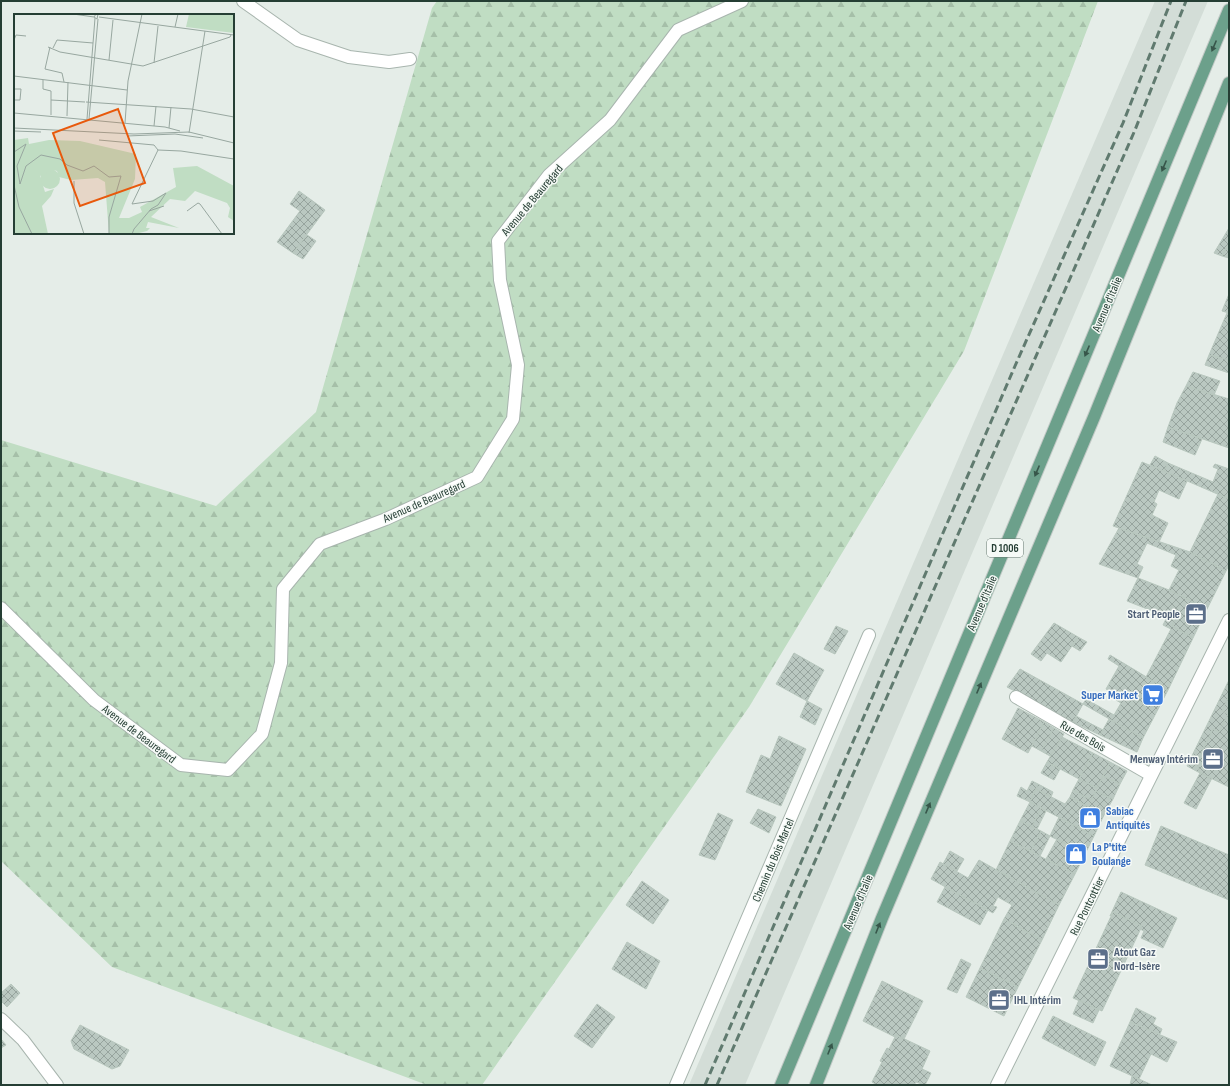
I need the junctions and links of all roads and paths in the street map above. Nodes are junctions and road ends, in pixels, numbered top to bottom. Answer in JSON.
{"nodes":[{"id":1,"x":243,"y":1,"type":"edge"},
{"id":2,"x":742,"y":1,"type":"edge"},
{"id":3,"x":1229,"y":10,"type":"edge"},
{"id":4,"x":410,"y":59,"type":"dead end"},
{"id":5,"x":1229,"y":83,"type":"edge"},
{"id":6,"x":1,"y":608,"type":"edge"},
{"id":7,"x":1229,"y":620,"type":"edge"},
{"id":8,"x":869,"y":635,"type":"dead end"},
{"id":9,"x":1016,"y":696,"type":"dead end"},
{"id":10,"x":1151,"y":775,"type":"junction"},
{"id":11,"x":1,"y":1019,"type":"edge"},
{"id":12,"x":57,"y":1085,"type":"edge"},
{"id":13,"x":676,"y":1085,"type":"edge"},
{"id":14,"x":781,"y":1085,"type":"edge"},
{"id":15,"x":816,"y":1085,"type":"edge"},
{"id":16,"x":997,"y":1085,"type":"edge"}],
"edges":[{"from":1,"to":4,"type":"street"},
{"from":2,"to":6,"type":"street","name":"Avenue de Beauregard"},
{"from":3,"to":14,"type":"main road","name":"Avenue d'Italie","number":"D 1006","one_way":true},
{"from":15,"to":5,"type":"main road","number":"D 1006","one_way":true},
{"from":7,"to":10,"type":"street","name":"Rue Pontcottier"},
{"from":8,"to":13,"type":"street","name":"Chemin du Bois Martel"},
{"from":9,"to":10,"type":"street","name":"Rue des Bois"},
{"from":10,"to":16,"type":"street","name":"Rue Pontcottier"},
{"from":11,"to":12,"type":"street"}]}
